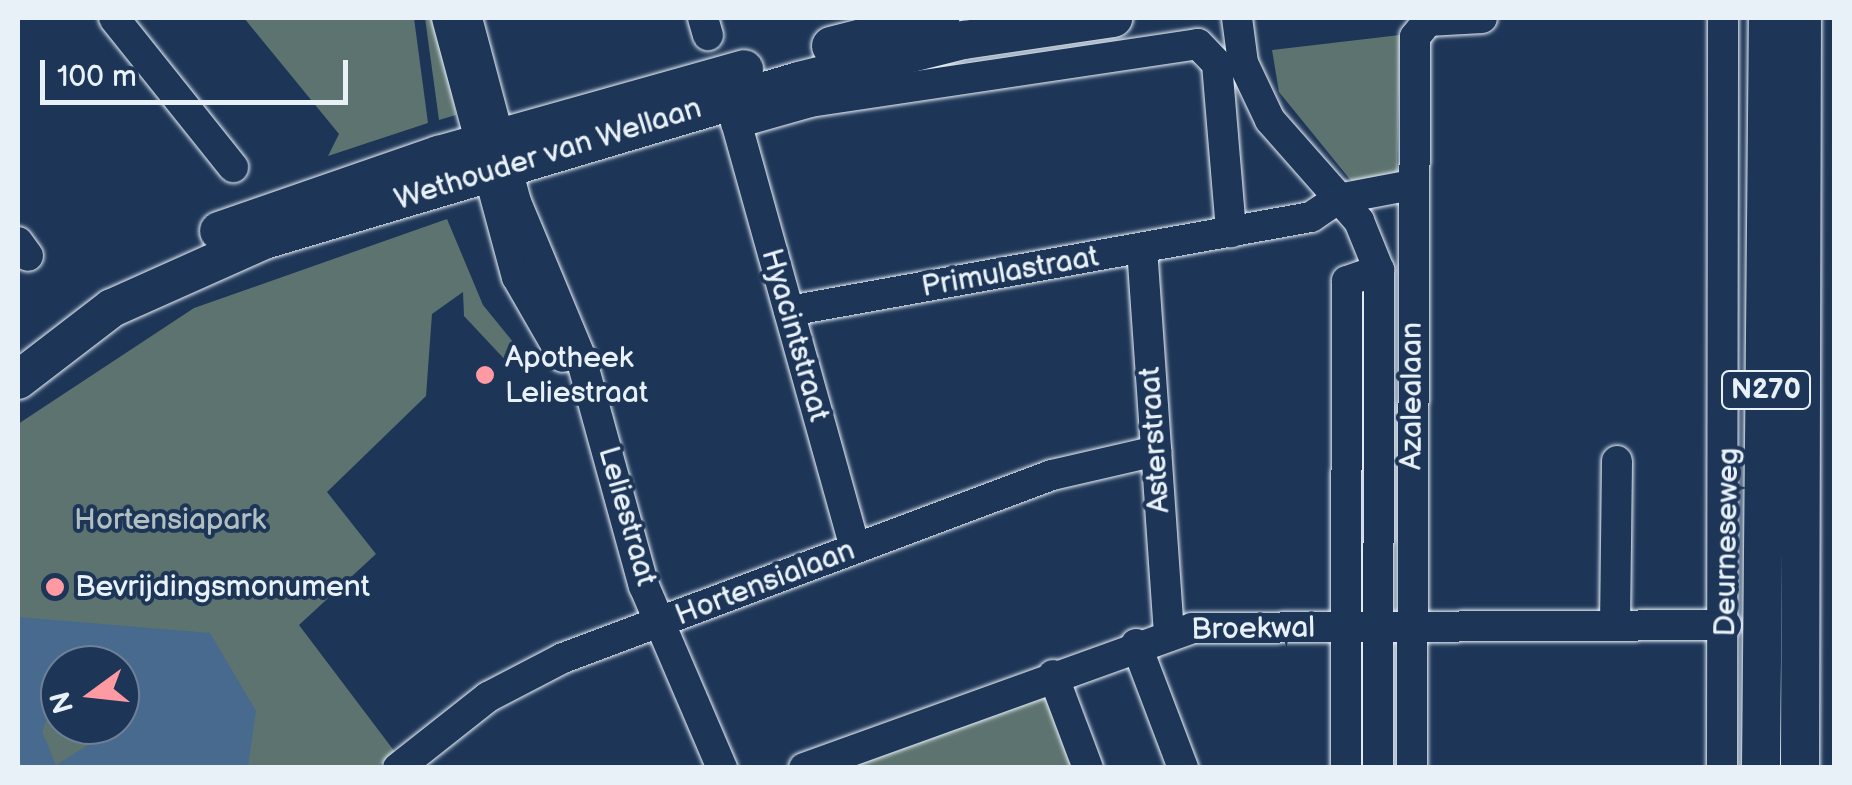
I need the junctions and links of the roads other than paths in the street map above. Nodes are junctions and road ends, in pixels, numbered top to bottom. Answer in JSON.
{"nodes":[{"id":1,"x":114,"y":18,"type":"edge"},
{"id":2,"x":447,"y":18,"type":"edge"},
{"id":3,"x":467,"y":18,"type":"edge"},
{"id":4,"x":940,"y":18,"type":"edge"},
{"id":5,"x":1113,"y":18,"type":"edge"},
{"id":6,"x":1237,"y":18,"type":"edge"},
{"id":7,"x":1254,"y":18,"type":"edge"},
{"id":8,"x":1482,"y":18,"type":"edge"},
{"id":9,"x":1723,"y":18,"type":"edge"},
{"id":10,"x":1768,"y":18,"type":"edge"},
{"id":11,"x":1802,"y":18,"type":"edge"},
{"id":12,"x":986,"y":27,"type":"edge"},
{"id":13,"x":1253,"y":79,"type":"junction"},
{"id":14,"x":736,"y":123,"type":"joint"},
{"id":15,"x":491,"y":155,"type":"junction"},
{"id":16,"x":234,"y":167,"type":"dead end"},
{"id":17,"x":1412,"y":185,"type":"junction"},
{"id":18,"x":1338,"y":199,"type":"junction"},
{"id":19,"x":1231,"y":232,"type":"junction"},
{"id":20,"x":1142,"y":248,"type":"junction"},
{"id":21,"x":1380,"y":270,"type":"junction"},
{"id":22,"x":789,"y":311,"type":"junction"},
{"id":23,"x":18,"y":350,"type":"edge"},
{"id":24,"x":18,"y":380,"type":"edge"},
{"id":25,"x":1156,"y":451,"type":"junction"},
{"id":26,"x":1617,"y":461,"type":"dead end"},
{"id":27,"x":855,"y":548,"type":"junction"},
{"id":28,"x":662,"y":622,"type":"junction"},
{"id":29,"x":1412,"y":625,"type":"junction"},
{"id":30,"x":1615,"y":625,"type":"junction"},
{"id":31,"x":1726,"y":625,"type":"junction"},
{"id":32,"x":1346,"y":628,"type":"junction"},
{"id":33,"x":1379,"y":628,"type":"junction"},
{"id":34,"x":1168,"y":631,"type":"junction"},
{"id":35,"x":1136,"y":644,"type":"junction"},
{"id":36,"x":1053,"y":675,"type":"junction"},
{"id":37,"x":398,"y":768,"type":"edge"},
{"id":38,"x":722,"y":768,"type":"edge"},
{"id":39,"x":804,"y":768,"type":"edge"},
{"id":40,"x":1088,"y":768,"type":"edge"},
{"id":41,"x":1183,"y":768,"type":"edge"},
{"id":42,"x":1346,"y":768,"type":"edge"},
{"id":43,"x":1378,"y":768,"type":"edge"},
{"id":44,"x":1412,"y":768,"type":"edge"},
{"id":45,"x":1722,"y":768,"type":"edge"},
{"id":46,"x":1761,"y":768,"type":"edge"},
{"id":47,"x":1800,"y":768,"type":"edge"}],
"edges":[{"from":1,"to":16,"type":"street"},
{"from":2,"to":15,"type":"street"},
{"from":3,"to":15,"type":"street"},
{"from":4,"to":15,"type":"main road","name":"Wethouder van Wellaan"},
{"from":5,"to":12,"type":"main road","name":"Wethouder van Wellaan"},
{"from":6,"to":13,"type":"street"},
{"from":7,"to":13,"type":"street"},
{"from":8,"to":17,"type":"street","name":"Azalealaan"},
{"from":9,"to":31,"type":"street","name":"Deurneseweg"},
{"from":10,"to":46,"type":"main road","name":"Deurneseweg","number":"N270"},
{"from":11,"to":47,"type":"main road","number":"N270"},
{"from":12,"to":15,"type":"main road","name":"Wethouder van Wellaan"},
{"from":13,"to":18,"type":"street"},
{"from":14,"to":19,"type":"street","name":"Wethouder van Wellaan"},
{"from":14,"to":22,"type":"street","name":"Hyacintstraat"},
{"from":15,"to":23,"type":"main road","name":"Wethouder van Wellaan"},
{"from":15,"to":24,"type":"main road","name":"Wethouder van Wellaan"},
{"from":15,"to":28,"type":"street","name":"Leliestraat"},
{"from":17,"to":18,"type":"street","name":"Primulastraat"},
{"from":17,"to":29,"type":"street","name":"Azalealaan"},
{"from":18,"to":19,"type":"street","name":"Primulastraat"},
{"from":18,"to":21,"type":"street"},
{"from":19,"to":20,"type":"street","name":"Primulastraat"},
{"from":20,"to":22,"type":"street","name":"Primulastraat"},
{"from":20,"to":25,"type":"street","name":"Asterstraat"},
{"from":21,"to":32,"type":"street"},
{"from":21,"to":33,"type":"street","name":"Azalealaan"},
{"from":22,"to":27,"type":"street","name":"Hyacintstraat"},
{"from":25,"to":27,"type":"street","name":"Hortensialaan"},
{"from":25,"to":34,"type":"street","name":"Asterstraat"},
{"from":26,"to":30,"type":"street"},
{"from":27,"to":28,"type":"street","name":"Hortensialaan"},
{"from":28,"to":37,"type":"street","name":"Hortensialaan"},
{"from":28,"to":38,"type":"street","name":"Leliestraat"},
{"from":29,"to":30,"type":"street","name":"Broekwal"},
{"from":29,"to":33,"type":"street","name":"Broekwal"},
{"from":29,"to":44,"type":"street","name":"Azalealaan"},
{"from":30,"to":31,"type":"street","name":"Broekwal"},
{"from":31,"to":45,"type":"street","name":"Deurneseweg"},
{"from":32,"to":33,"type":"street","name":"Broekwal"},
{"from":32,"to":34,"type":"street","name":"Broekwal"},
{"from":32,"to":42,"type":"street"},
{"from":33,"to":43,"type":"street","name":"Azalealaan"},
{"from":34,"to":35,"type":"street","name":"Broekwal"},
{"from":35,"to":36,"type":"street","name":"Broekwal"},
{"from":35,"to":41,"type":"street"},
{"from":36,"to":39,"type":"street","name":"Broekwal"},
{"from":36,"to":40,"type":"street"}]}
